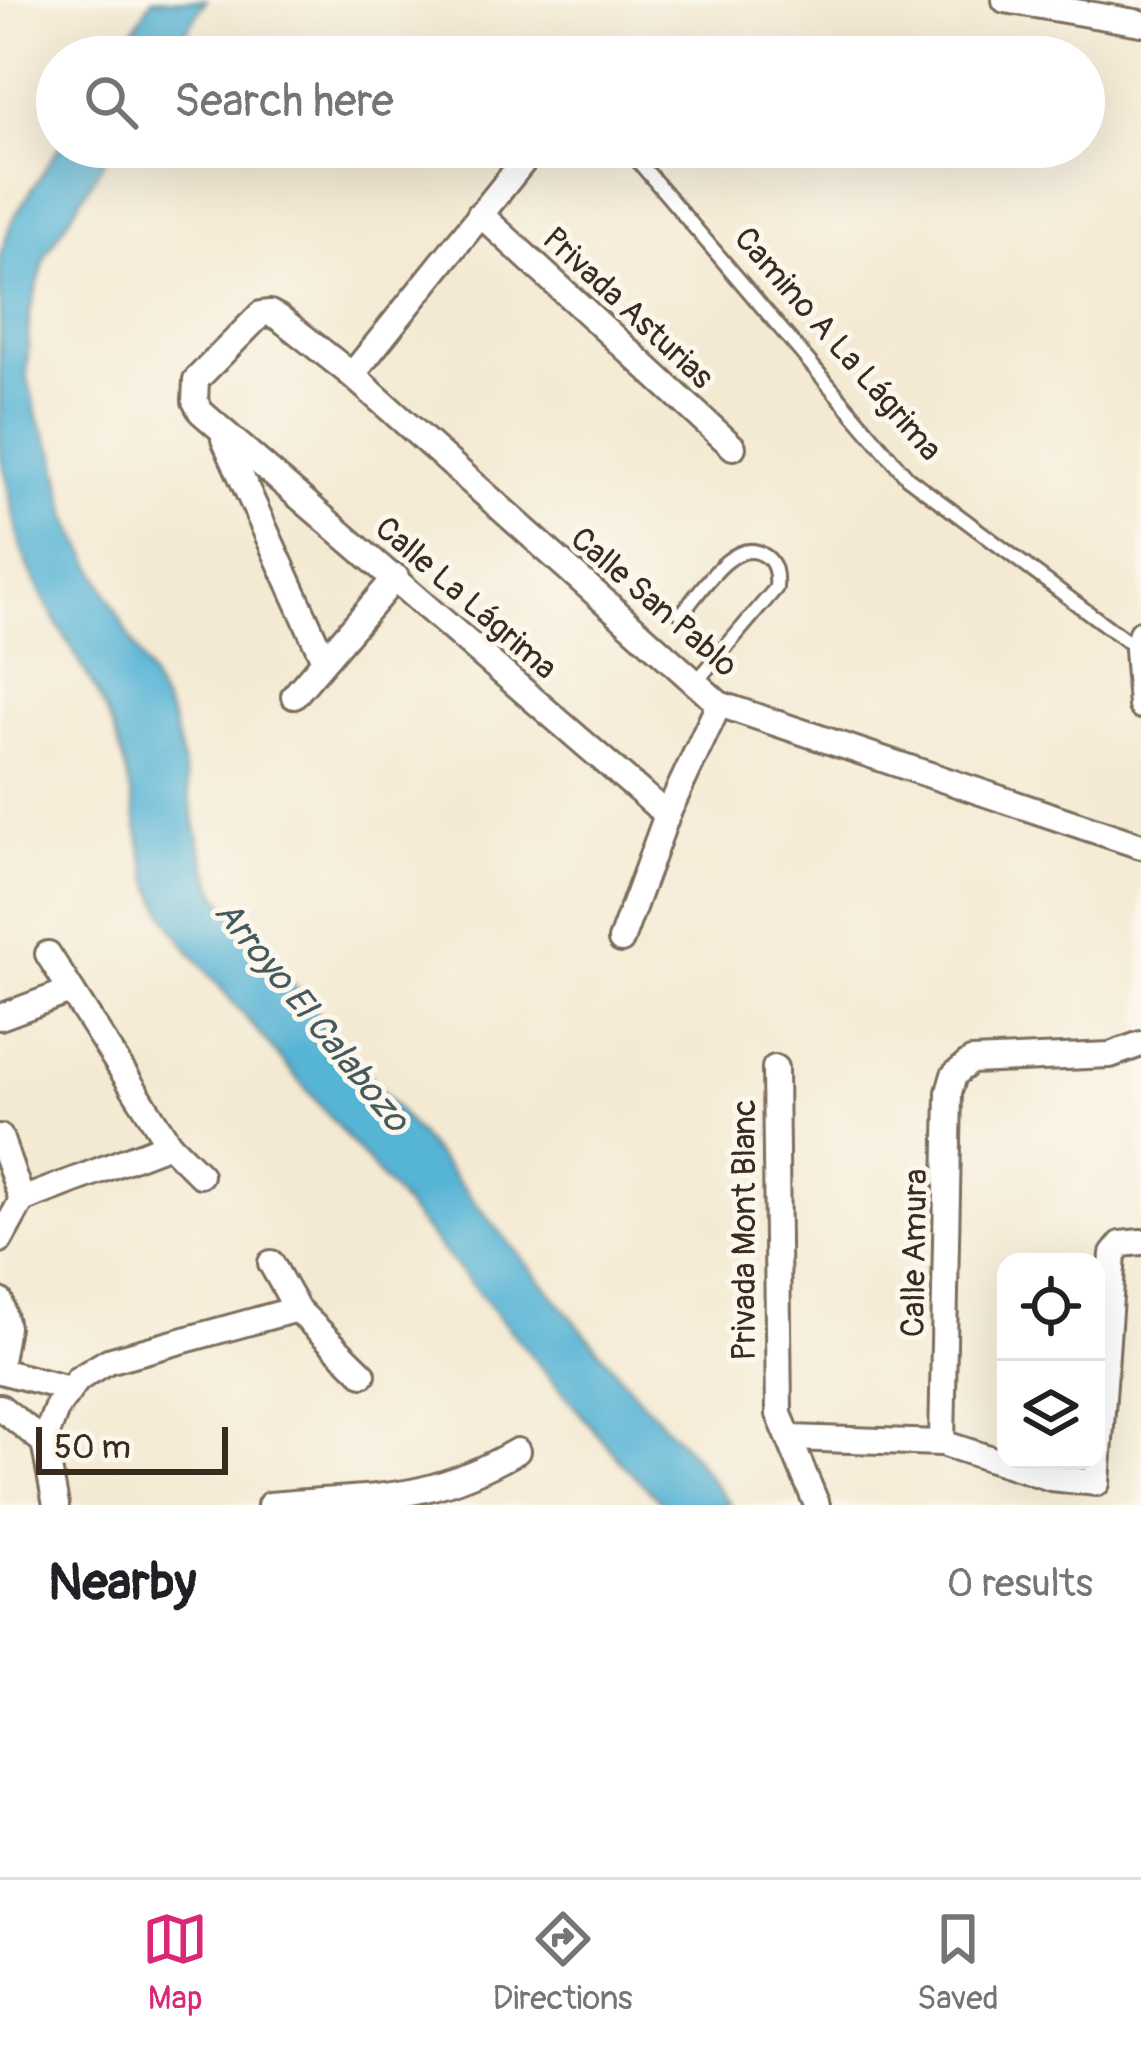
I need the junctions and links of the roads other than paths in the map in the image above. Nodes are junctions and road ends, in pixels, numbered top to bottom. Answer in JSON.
{"nodes":[{"id":1,"x":1005,"y":0,"type":"edge"},
{"id":2,"x":1141,"y":23,"type":"edge"},
{"id":3,"x":518,"y":168,"type":"edge"},
{"id":4,"x":644,"y":168,"type":"edge"},
{"id":5,"x":480,"y":214,"type":"junction"},
{"id":6,"x":261,"y":314,"type":"joint"},
{"id":7,"x":352,"y":375,"type":"junction"},
{"id":8,"x":220,"y":432,"type":"junction"},
{"id":9,"x":733,"y":447,"type":"dead end"},
{"id":10,"x":396,"y":578,"type":"junction"},
{"id":11,"x":681,"y":614,"type":"dead end"},
{"id":12,"x":1139,"y":641,"type":"edge"},
{"id":13,"x":324,"y":660,"type":"junction"},
{"id":14,"x":695,"y":683,"type":"junction"},
{"id":15,"x":294,"y":696,"type":"dead end"},
{"id":16,"x":719,"y":704,"type":"junction"},
{"id":17,"x":1141,"y":706,"type":"edge"},
{"id":18,"x":668,"y":815,"type":"junction"},
{"id":19,"x":1141,"y":846,"type":"edge"},
{"id":20,"x":621,"y":940,"type":"dead end"},
{"id":21,"x":48,"y":954,"type":"dead end"},
{"id":22,"x":70,"y":991,"type":"junction"},
{"id":23,"x":0,"y":1017,"type":"edge"},
{"id":24,"x":1141,"y":1045,"type":"edge"},
{"id":25,"x":775,"y":1068,"type":"dead end"},
{"id":26,"x":169,"y":1144,"type":"junction"},
{"id":27,"x":2,"y":1154,"type":"edge"},
{"id":28,"x":200,"y":1175,"type":"dead end"},
{"id":29,"x":22,"y":1200,"type":"junction"},
{"id":30,"x":0,"y":1240,"type":"edge"},
{"id":31,"x":1141,"y":1242,"type":"edge"},
{"id":32,"x":271,"y":1263,"type":"dead end"},
{"id":33,"x":0,"y":1300,"type":"edge"},
{"id":34,"x":297,"y":1309,"type":"junction"},
{"id":35,"x":0,"y":1361,"type":"edge"},
{"id":36,"x":0,"y":1371,"type":"edge"},
{"id":37,"x":363,"y":1374,"type":"dead end"},
{"id":38,"x":69,"y":1389,"type":"junction"},
{"id":39,"x":0,"y":1407,"type":"edge"},
{"id":40,"x":790,"y":1438,"type":"junction"},
{"id":41,"x":44,"y":1442,"type":"junction"},
{"id":42,"x":942,"y":1443,"type":"junction"},
{"id":43,"x":517,"y":1451,"type":"dead end"},
{"id":44,"x":56,"y":1505,"type":"edge"},
{"id":45,"x":270,"y":1505,"type":"edge"},
{"id":46,"x":817,"y":1505,"type":"edge"}],
"edges":[{"from":1,"to":2,"type":"street"},
{"from":3,"to":5,"type":"street"},
{"from":4,"to":12,"type":"lane","name":"Camino A La Lágrima"},
{"from":5,"to":7,"type":"street"},
{"from":5,"to":9,"type":"street","name":"Privada Asturias"},
{"from":6,"to":7,"type":"street","name":"Calle San Pablo"},
{"from":6,"to":8,"type":"street","name":"Calle La Lágrima"},
{"from":7,"to":14,"type":"street","name":"Calle San Pablo"},
{"from":8,"to":10,"type":"street","name":"Calle La Lágrima"},
{"from":8,"to":13,"type":"street","name":"Calle La Lágrima"},
{"from":10,"to":13,"type":"street"},
{"from":10,"to":18,"type":"street","name":"Calle La Lágrima"},
{"from":11,"to":14,"type":"lane"},
{"from":12,"to":17,"type":"street","name":"Camino A La Lágrima"},
{"from":13,"to":15,"type":"street"},
{"from":14,"to":16,"type":"street","name":"Calle San Pablo"},
{"from":16,"to":18,"type":"street"},
{"from":16,"to":19,"type":"street","name":"Calle San Pablo"},
{"from":18,"to":20,"type":"street"},
{"from":21,"to":22,"type":"street"},
{"from":22,"to":23,"type":"street"},
{"from":22,"to":26,"type":"street"},
{"from":24,"to":42,"type":"street","name":"Calle Amura"},
{"from":25,"to":40,"type":"street","name":"Privada Mont Blanc"},
{"from":26,"to":28,"type":"street"},
{"from":26,"to":29,"type":"street"},
{"from":27,"to":29,"type":"street"},
{"from":29,"to":30,"type":"street"},
{"from":31,"to":42,"type":"street"},
{"from":32,"to":34,"type":"street"},
{"from":33,"to":35,"type":"street"},
{"from":34,"to":37,"type":"street"},
{"from":34,"to":38,"type":"street"},
{"from":36,"to":38,"type":"street"},
{"from":38,"to":41,"type":"street"},
{"from":39,"to":41,"type":"street"},
{"from":40,"to":42,"type":"street"},
{"from":40,"to":46,"type":"street","name":"Privada Mont Blanc"},
{"from":41,"to":44,"type":"street"},
{"from":43,"to":45,"type":"street"}]}
